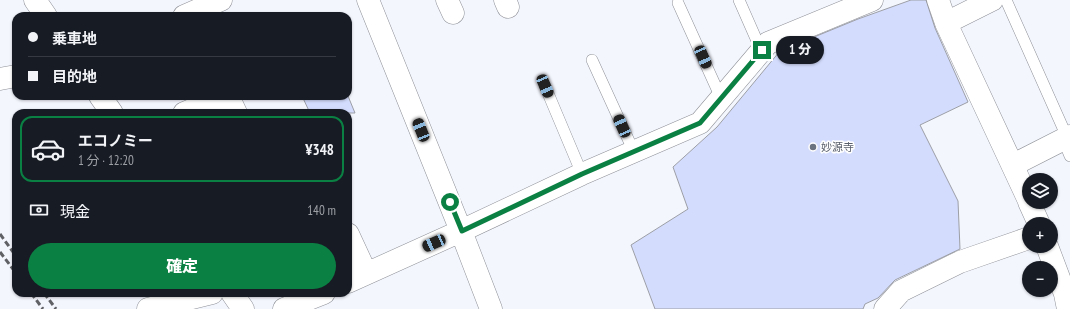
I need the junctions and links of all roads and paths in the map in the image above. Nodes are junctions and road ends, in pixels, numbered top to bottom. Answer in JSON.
{"nodes":[{"id":1,"x":35,"y":0,"type":"edge"},
{"id":2,"x":221,"y":0,"type":"edge"},
{"id":3,"x":368,"y":0,"type":"edge"},
{"id":4,"x":739,"y":0,"type":"edge"},
{"id":5,"x":872,"y":0,"type":"edge"},
{"id":6,"x":938,"y":0,"type":"edge"},
{"id":7,"x":992,"y":0,"type":"edge"},
{"id":8,"x":1006,"y":0,"type":"edge"},
{"id":9,"x":678,"y":3,"type":"dead end"},
{"id":10,"x":190,"y":11,"type":"edge"},
{"id":11,"x":43,"y":12,"type":"edge"},
{"id":12,"x":946,"y":23,"type":"junction"},
{"id":13,"x":762,"y":50,"type":"junction"},
{"id":14,"x":592,"y":60,"type":"dead end"},
{"id":15,"x":12,"y":77,"type":"edge"},
{"id":16,"x":0,"y":79,"type":"edge"},
{"id":17,"x":545,"y":86,"type":"dead end"},
{"id":18,"x":722,"y":98,"type":"junction"},
{"id":19,"x":103,"y":100,"type":"edge"},
{"id":20,"x":215,"y":100,"type":"edge"},
{"id":21,"x":109,"y":109,"type":"edge"},
{"id":22,"x":193,"y":109,"type":"edge"},
{"id":23,"x":1067,"y":142,"type":"edge"},
{"id":24,"x":634,"y":152,"type":"junction"},
{"id":25,"x":1013,"y":165,"type":"junction"},
{"id":26,"x":582,"y":174,"type":"junction"},
{"id":27,"x":1022,"y":186,"type":"edge"},
{"id":28,"x":462,"y":231,"type":"junction"},
{"id":29,"x":1022,"y":240,"type":"edge"},
{"id":30,"x":352,"y":253,"type":"edge"},
{"id":31,"x":1050,"y":253,"type":"edge"},
{"id":32,"x":357,"y":277,"type":"edge"},
{"id":33,"x":196,"y":297,"type":"edge"},
{"id":34,"x":235,"y":297,"type":"edge"},
{"id":35,"x":309,"y":297,"type":"edge"},
{"id":36,"x":290,"y":302,"type":"edge"},
{"id":37,"x":148,"y":309,"type":"edge"},
{"id":38,"x":244,"y":309,"type":"edge"},
{"id":39,"x":490,"y":309,"type":"edge"},
{"id":40,"x":885,"y":309,"type":"edge"},
{"id":41,"x":1068,"y":309,"type":"edge"}],
"edges":[{"from":1,"to":11,"type":"street"},
{"from":2,"to":10,"type":"street"},
{"from":3,"to":28,"type":"street"},
{"from":4,"to":13,"type":"lane"},
{"from":5,"to":13,"type":"street"},
{"from":6,"to":12,"type":"street"},
{"from":7,"to":12,"type":"street"},
{"from":8,"to":23,"type":"lane"},
{"from":9,"to":18,"type":"lane"},
{"from":12,"to":25,"type":"street"},
{"from":13,"to":18,"type":"street"},
{"from":14,"to":24,"type":"lane"},
{"from":15,"to":16,"type":"street"},
{"from":17,"to":26,"type":"lane"},
{"from":18,"to":24,"type":"street"},
{"from":19,"to":21,"type":"street"},
{"from":20,"to":22,"type":"street"},
{"from":23,"to":25,"type":"street"},
{"from":24,"to":26,"type":"street"},
{"from":25,"to":27,"type":"street"},
{"from":26,"to":28,"type":"street"},
{"from":28,"to":32,"type":"street"},
{"from":28,"to":39,"type":"street"},
{"from":29,"to":40,"type":"street"},
{"from":30,"to":32,"type":"street"},
{"from":31,"to":41,"type":"street"},
{"from":33,"to":37,"type":"street"},
{"from":34,"to":38,"type":"street"},
{"from":35,"to":36,"type":"street"}]}
